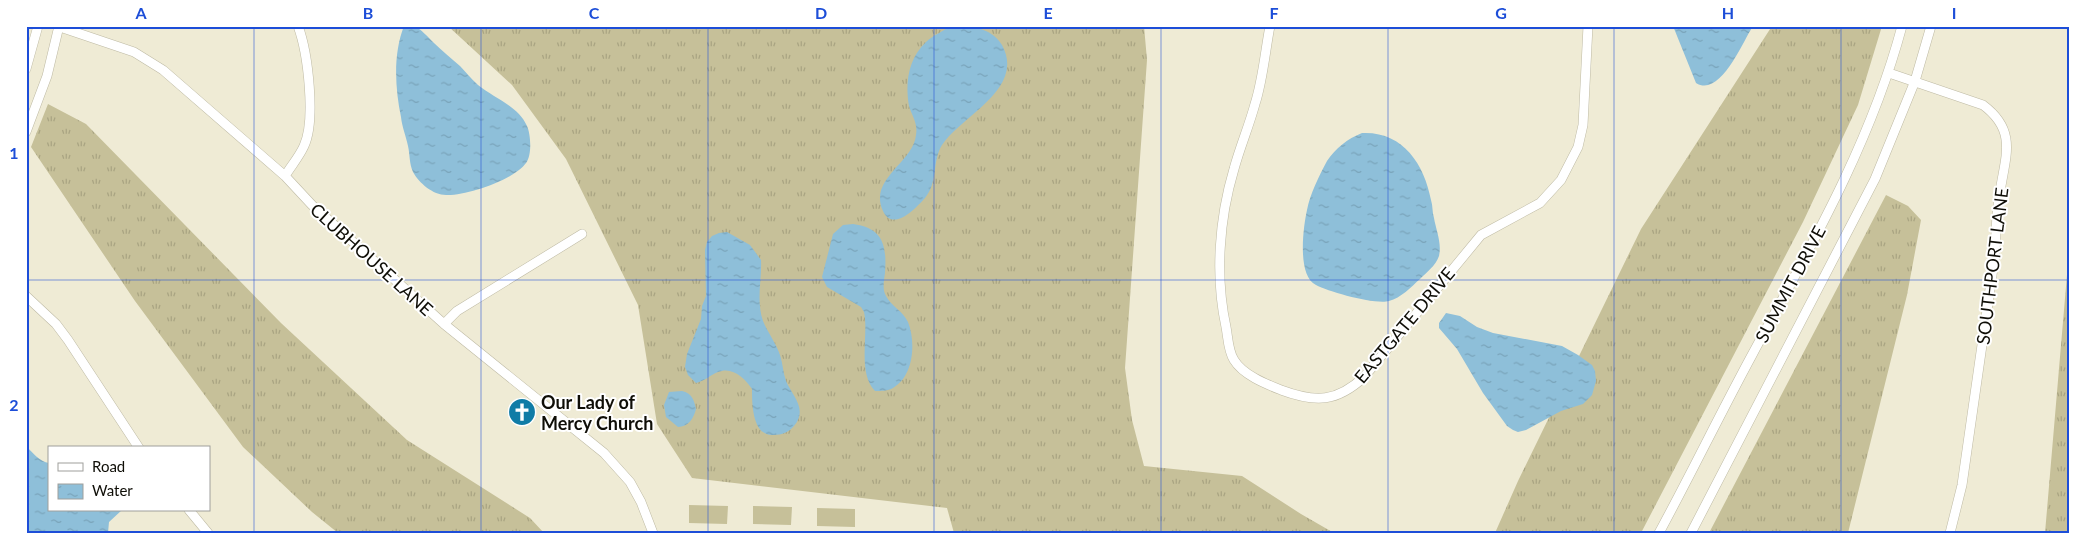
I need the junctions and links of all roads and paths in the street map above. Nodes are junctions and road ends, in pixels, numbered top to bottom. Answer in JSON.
{"nodes":[{"id":1,"x":38,"y":26,"type":"edge"},
{"id":2,"x":58,"y":26,"type":"edge"},
{"id":3,"x":298,"y":26,"type":"edge"},
{"id":4,"x":1270,"y":26,"type":"edge"},
{"id":5,"x":1588,"y":26,"type":"edge"},
{"id":6,"x":1902,"y":26,"type":"edge"},
{"id":7,"x":1931,"y":26,"type":"edge"},
{"id":8,"x":26,"y":69,"type":"edge"},
{"id":9,"x":1889,"y":73,"type":"junction"},
{"id":10,"x":1915,"y":81,"type":"junction"},
{"id":11,"x":26,"y":132,"type":"edge"},
{"id":12,"x":285,"y":176,"type":"junction"},
{"id":13,"x":582,"y":234,"type":"dead end"},
{"id":14,"x":26,"y":296,"type":"edge"},
{"id":15,"x":444,"y":324,"type":"junction"},
{"id":16,"x":138,"y":446,"type":"edge"},
{"id":17,"x":191,"y":512,"type":"edge"},
{"id":18,"x":208,"y":533,"type":"edge"},
{"id":19,"x":653,"y":533,"type":"edge"},
{"id":20,"x":1659,"y":533,"type":"edge"},
{"id":21,"x":1691,"y":533,"type":"edge"},
{"id":22,"x":1950,"y":533,"type":"edge"}],
"edges":[{"from":1,"to":8,"type":"street"},
{"from":2,"to":11,"type":"street"},
{"from":2,"to":12,"type":"street","name":"CLUBHOUSE LANE"},
{"from":3,"to":12,"type":"street"},
{"from":4,"to":5,"type":"street","name":"EASTGATE DRIVE"},
{"from":6,"to":9,"type":"street","name":"SUMMIT DRIVE"},
{"from":7,"to":10,"type":"street","name":"SUMMIT DRIVE"},
{"from":9,"to":10,"type":"street","name":"SOUTHPORT LANE"},
{"from":9,"to":20,"type":"street","name":"SUMMIT DRIVE"},
{"from":10,"to":21,"type":"street","name":"SUMMIT DRIVE"},
{"from":10,"to":22,"type":"street","name":"SOUTHPORT LANE"},
{"from":12,"to":15,"type":"street","name":"CLUBHOUSE LANE"},
{"from":13,"to":15,"type":"street"},
{"from":14,"to":16,"type":"street"},
{"from":15,"to":19,"type":"street","name":"CLUBHOUSE LANE"},
{"from":17,"to":18,"type":"street"}]}
